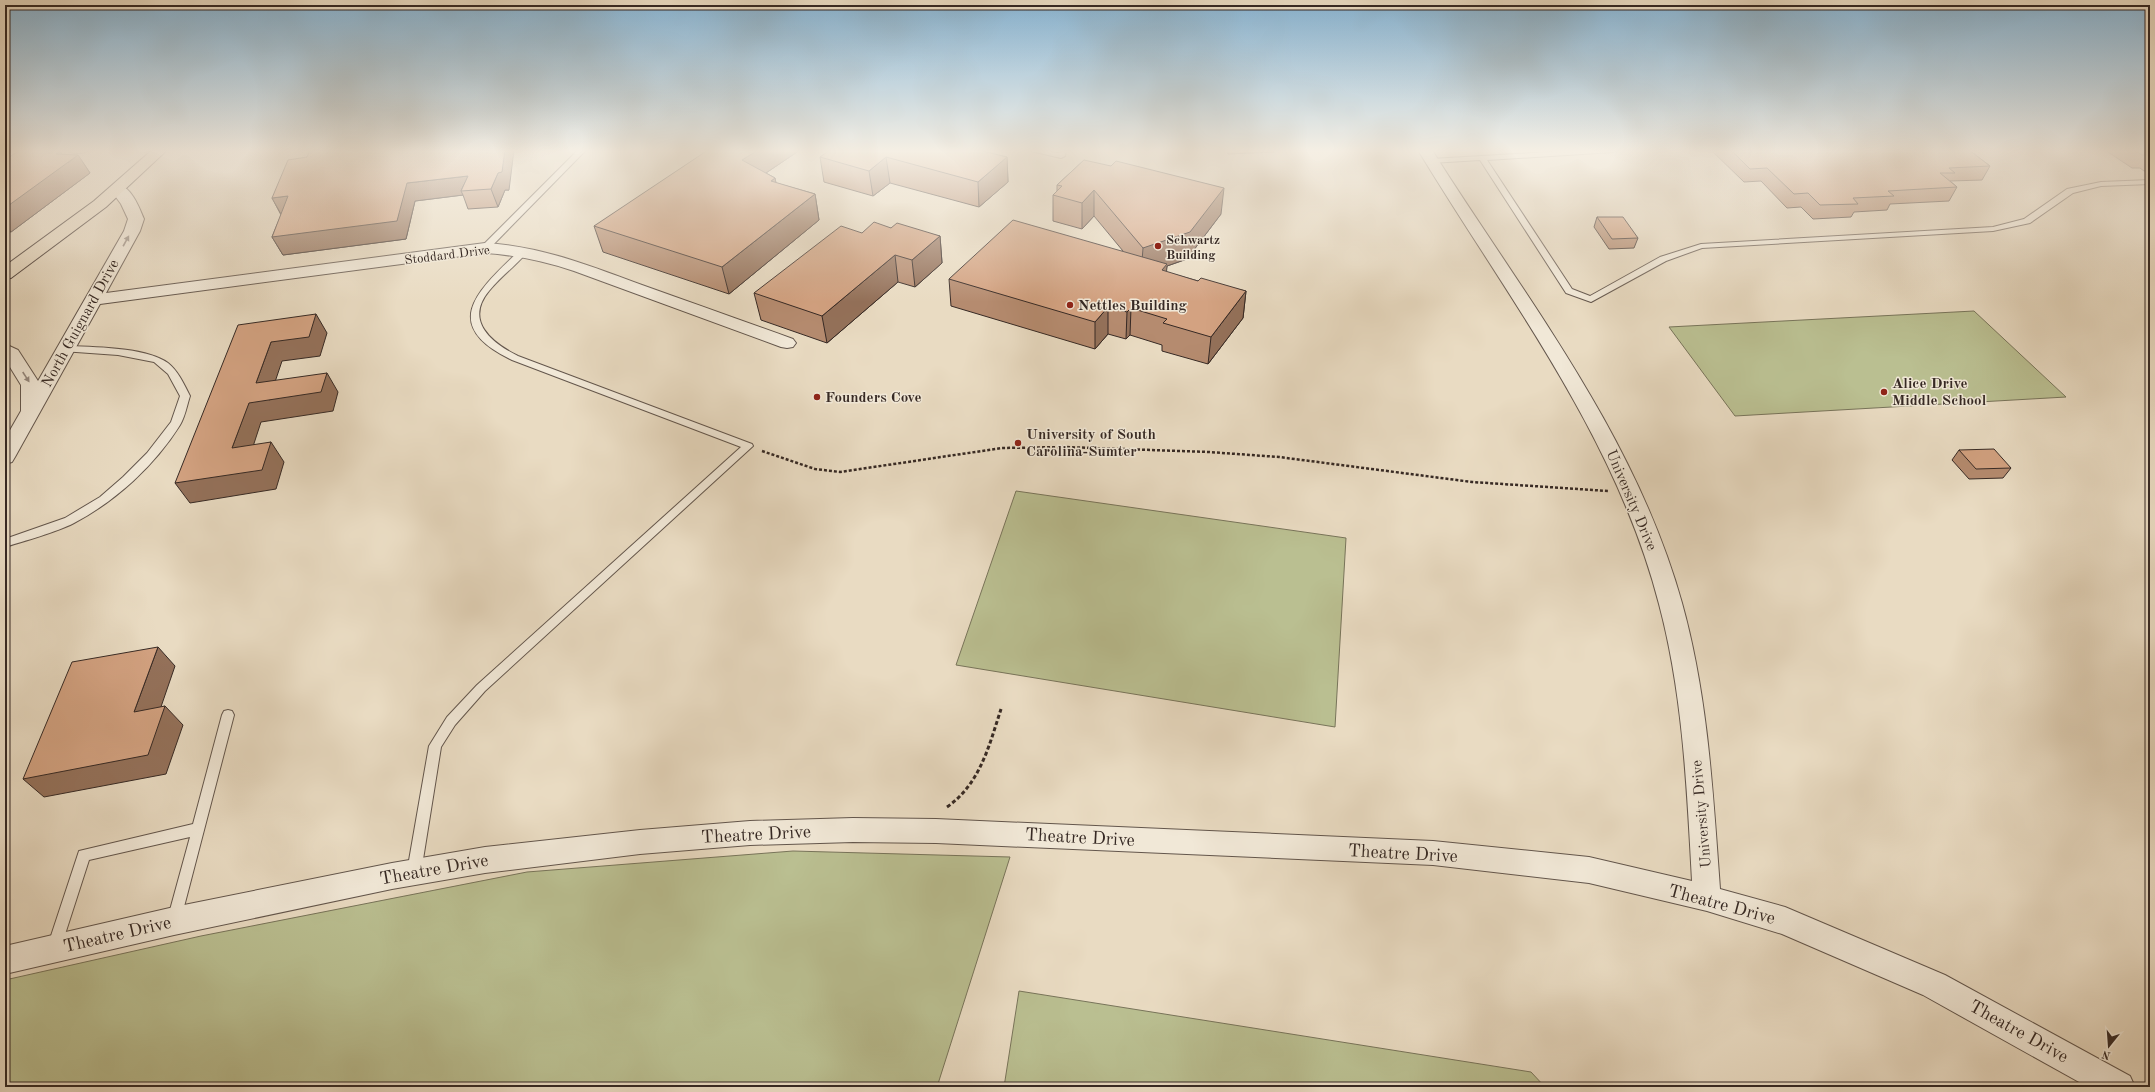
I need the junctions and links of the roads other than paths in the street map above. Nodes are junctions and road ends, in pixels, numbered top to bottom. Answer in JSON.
{"nodes":[{"id":1,"x":104,"y":201,"type":"edge"},
{"id":2,"x":127,"y":201,"type":"edge"},
{"id":3,"x":532,"y":201,"type":"edge"},
{"id":4,"x":1457,"y":201,"type":"edge"},
{"id":5,"x":1510,"y":201,"type":"edge"},
{"id":6,"x":2056,"y":201,"type":"edge"},
{"id":7,"x":485,"y":248,"type":"junction"},
{"id":8,"x":524,"y":251,"type":"junction"},
{"id":9,"x":5,"y":274,"type":"edge"},
{"id":10,"x":93,"y":300,"type":"junction"},
{"id":11,"x":787,"y":344,"type":"dead end"},
{"id":12,"x":65,"y":349,"type":"junction"},
{"id":13,"x":5,"y":350,"type":"edge"},
{"id":14,"x":31,"y":411,"type":"junction"},
{"id":15,"x":5,"y":457,"type":"edge"},
{"id":16,"x":5,"y":543,"type":"edge"},
{"id":17,"x":228,"y":716,"type":"dead end"},
{"id":18,"x":199,"y":829,"type":"junction"},
{"id":19,"x":414,"y":872,"type":"junction"},
{"id":20,"x":1707,"y":898,"type":"junction"},
{"id":21,"x":174,"y":921,"type":"junction"},
{"id":22,"x":53,"y":949,"type":"junction"},
{"id":23,"x":5,"y":960,"type":"edge"},
{"id":24,"x":2119,"y":1087,"type":"edge"}],
"edges":[{"from":1,"to":9,"type":"highway"},
{"from":10,"to":2,"type":"street","name":"North Guignard Drive","one_way":true},
{"from":3,"to":7,"type":"lane"},
{"from":4,"to":20,"type":"street","name":"University Drive"},
{"from":5,"to":6,"type":"lane"},
{"from":7,"to":8,"type":"street","name":"Stoddard Drive"},
{"from":7,"to":10,"type":"street","name":"Stoddard Drive"},
{"from":8,"to":11,"type":"street","name":"Stoddard Drive"},
{"from":8,"to":19,"type":"lane"},
{"from":10,"to":12,"type":"street","name":"North Guignard Drive"},
{"from":12,"to":14,"type":"street","name":"North Guignard Drive"},
{"from":12,"to":16,"type":"lane"},
{"from":13,"to":14,"type":"street","one_way":true},
{"from":14,"to":15,"type":"street","name":"North Guignard Drive"},
{"from":17,"to":18,"type":"lane"},
{"from":18,"to":21,"type":"lane"},
{"from":18,"to":22,"type":"lane"},
{"from":19,"to":20,"type":"street","name":"Theatre Drive"},
{"from":19,"to":21,"type":"street","name":"Theatre Drive"},
{"from":20,"to":24,"type":"street","name":"Theatre Drive"},
{"from":21,"to":22,"type":"street","name":"Theatre Drive"},
{"from":22,"to":23,"type":"street","name":"Theatre Drive"}]}
